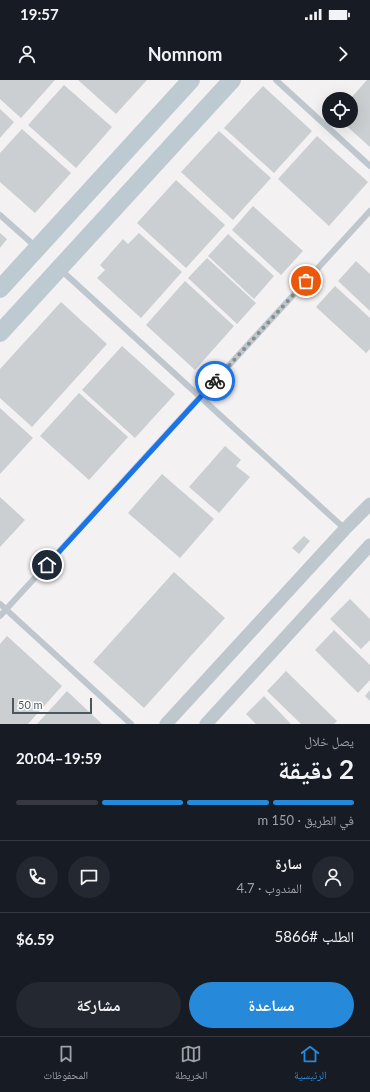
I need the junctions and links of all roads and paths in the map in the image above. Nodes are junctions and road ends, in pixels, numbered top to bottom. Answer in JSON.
{"nodes":[{"id":1,"x":191,"y":80,"type":"edge"},
{"id":2,"x":232,"y":80,"type":"edge"},
{"id":3,"x":276,"y":80,"type":"edge"},
{"id":4,"x":370,"y":166,"type":"edge"},
{"id":5,"x":370,"y":211,"type":"edge"},
{"id":6,"x":0,"y":215,"type":"edge"},
{"id":7,"x":37,"y":248,"type":"junction"},
{"id":8,"x":59,"y":268,"type":"junction"},
{"id":9,"x":0,"y":289,"type":"edge"},
{"id":10,"x":0,"y":333,"type":"edge"},
{"id":11,"x":200,"y":397,"type":"junction"},
{"id":12,"x":370,"y":504,"type":"edge"},
{"id":13,"x":345,"y":529,"type":"junction"},
{"id":14,"x":370,"y":545,"type":"edge"},
{"id":15,"x":0,"y":604,"type":"edge"},
{"id":16,"x":6,"y":609,"type":"junction"},
{"id":17,"x":0,"y":616,"type":"edge"},
{"id":18,"x":131,"y":724,"type":"edge"},
{"id":19,"x":166,"y":724,"type":"edge"},
{"id":20,"x":206,"y":724,"type":"edge"}],
"edges":[{"from":1,"to":7,"type":"street"},
{"from":2,"to":8,"type":"street"},
{"from":3,"to":4,"type":"lane"},
{"from":5,"to":11,"type":"lane"},
{"from":6,"to":7,"type":"lane"},
{"from":7,"to":9,"type":"street"},
{"from":8,"to":10,"type":"street"},
{"from":8,"to":11,"type":"lane"},
{"from":11,"to":13,"type":"lane"},
{"from":11,"to":16,"type":"lane"},
{"from":12,"to":13,"type":"street"},
{"from":13,"to":19,"type":"street"},
{"from":14,"to":20,"type":"street"},
{"from":15,"to":16,"type":"lane"},
{"from":16,"to":17,"type":"lane"},
{"from":16,"to":18,"type":"lane"}]}
